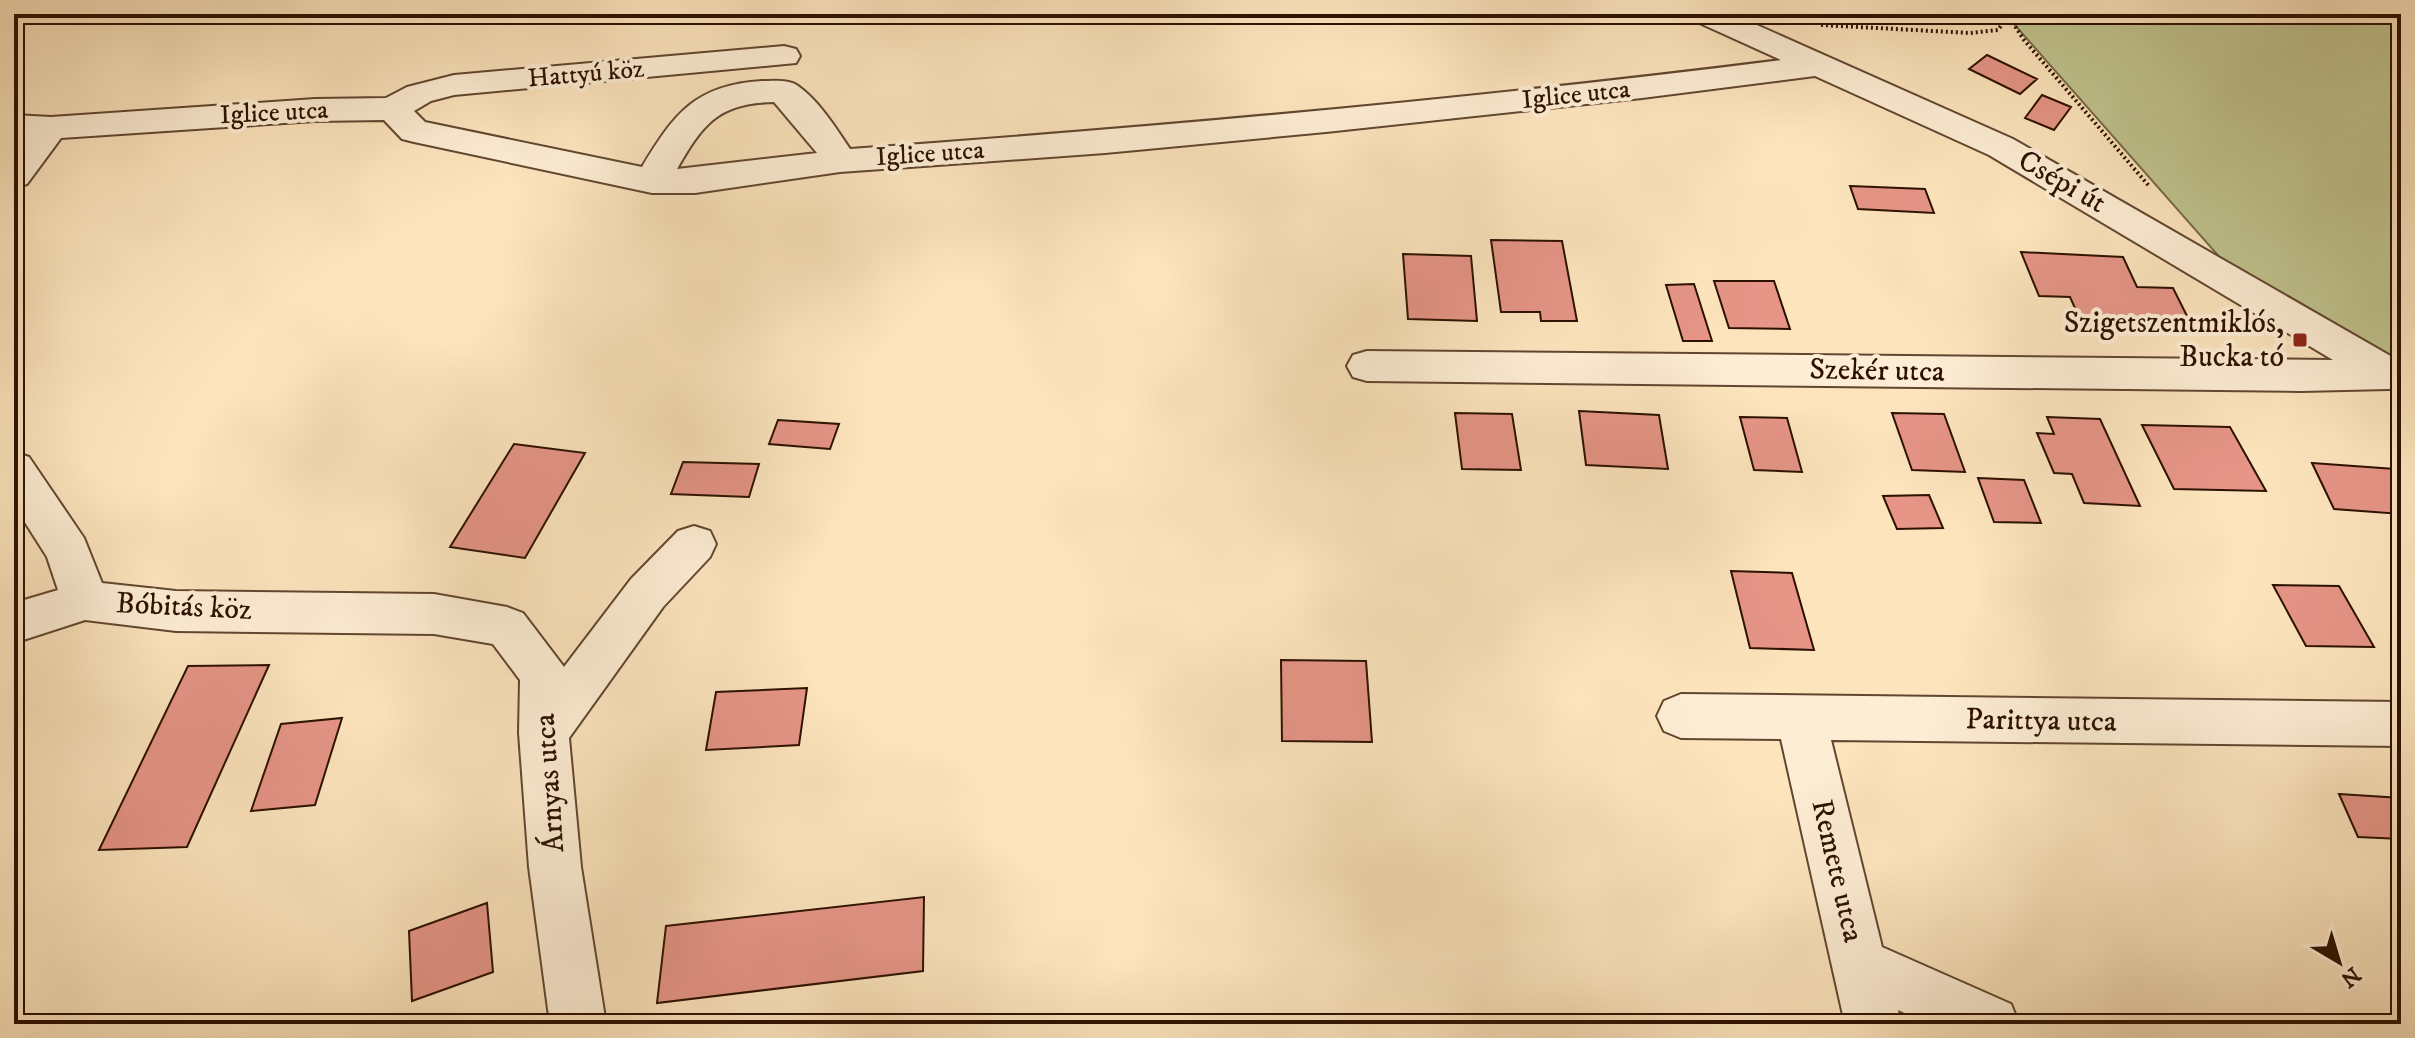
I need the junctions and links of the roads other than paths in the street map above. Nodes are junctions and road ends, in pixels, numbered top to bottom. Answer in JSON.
{"nodes":[{"id":1,"x":1706,"y":14,"type":"edge"},
{"id":2,"x":784,"y":56,"type":"dead end"},
{"id":3,"x":1822,"y":65,"type":"junction"},
{"id":4,"x":393,"y":109,"type":"junction"},
{"id":5,"x":14,"y":126,"type":"edge"},
{"id":6,"x":51,"y":128,"type":"junction"},
{"id":7,"x":840,"y":161,"type":"junction"},
{"id":8,"x":14,"y":176,"type":"edge"},
{"id":9,"x":652,"y":181,"type":"junction"},
{"id":10,"x":1367,"y":366,"type":"dead end"},
{"id":11,"x":2394,"y":378,"type":"edge"},
{"id":12,"x":14,"y":469,"type":"edge"},
{"id":13,"x":694,"y":544,"type":"dead end"},
{"id":14,"x":85,"y":601,"type":"junction"},
{"id":15,"x":434,"y":614,"type":"joint"},
{"id":16,"x":14,"y":623,"type":"edge"},
{"id":17,"x":1681,"y":716,"type":"dead end"},
{"id":18,"x":1801,"y":718,"type":"junction"},
{"id":19,"x":2401,"y":724,"type":"edge"},
{"id":20,"x":544,"y":733,"type":"junction"},
{"id":21,"x":1858,"y":964,"type":"junction"},
{"id":22,"x":578,"y":1024,"type":"edge"},
{"id":23,"x":1873,"y":1024,"type":"edge"},
{"id":24,"x":1991,"y":1024,"type":"edge"}],
"edges":[{"from":1,"to":3,"type":"street","name":"Csépi út"},
{"from":2,"to":4,"type":"street","name":"Hattyú köz"},
{"from":3,"to":7,"type":"street","name":"Iglice utca"},
{"from":3,"to":11,"type":"street","name":"Csépi út"},
{"from":4,"to":6,"type":"street","name":"Iglice utca"},
{"from":4,"to":9,"type":"street","name":"Iglice utca"},
{"from":5,"to":6,"type":"street","name":"Iglice utca"},
{"from":6,"to":8,"type":"street"},
{"from":7,"to":9,"type":"street","name":"Iglice utca"},
{"from":7,"to":9,"type":"street"},
{"from":10,"to":11,"type":"street","name":"Szekér utca"},
{"from":12,"to":14,"type":"street","name":"Bóbitás köz"},
{"from":13,"to":20,"type":"street"},
{"from":14,"to":15,"type":"street","name":"Bóbitás köz"},
{"from":14,"to":16,"type":"street"},
{"from":15,"to":20,"type":"street","name":"Árnyas utca"},
{"from":17,"to":18,"type":"street","name":"Parittya utca"},
{"from":18,"to":19,"type":"street","name":"Parittya utca"},
{"from":18,"to":21,"type":"street","name":"Remete utca"},
{"from":20,"to":22,"type":"street","name":"Árnyas utca"},
{"from":21,"to":23,"type":"street","name":"Remete utca"},
{"from":21,"to":24,"type":"street"}]}
